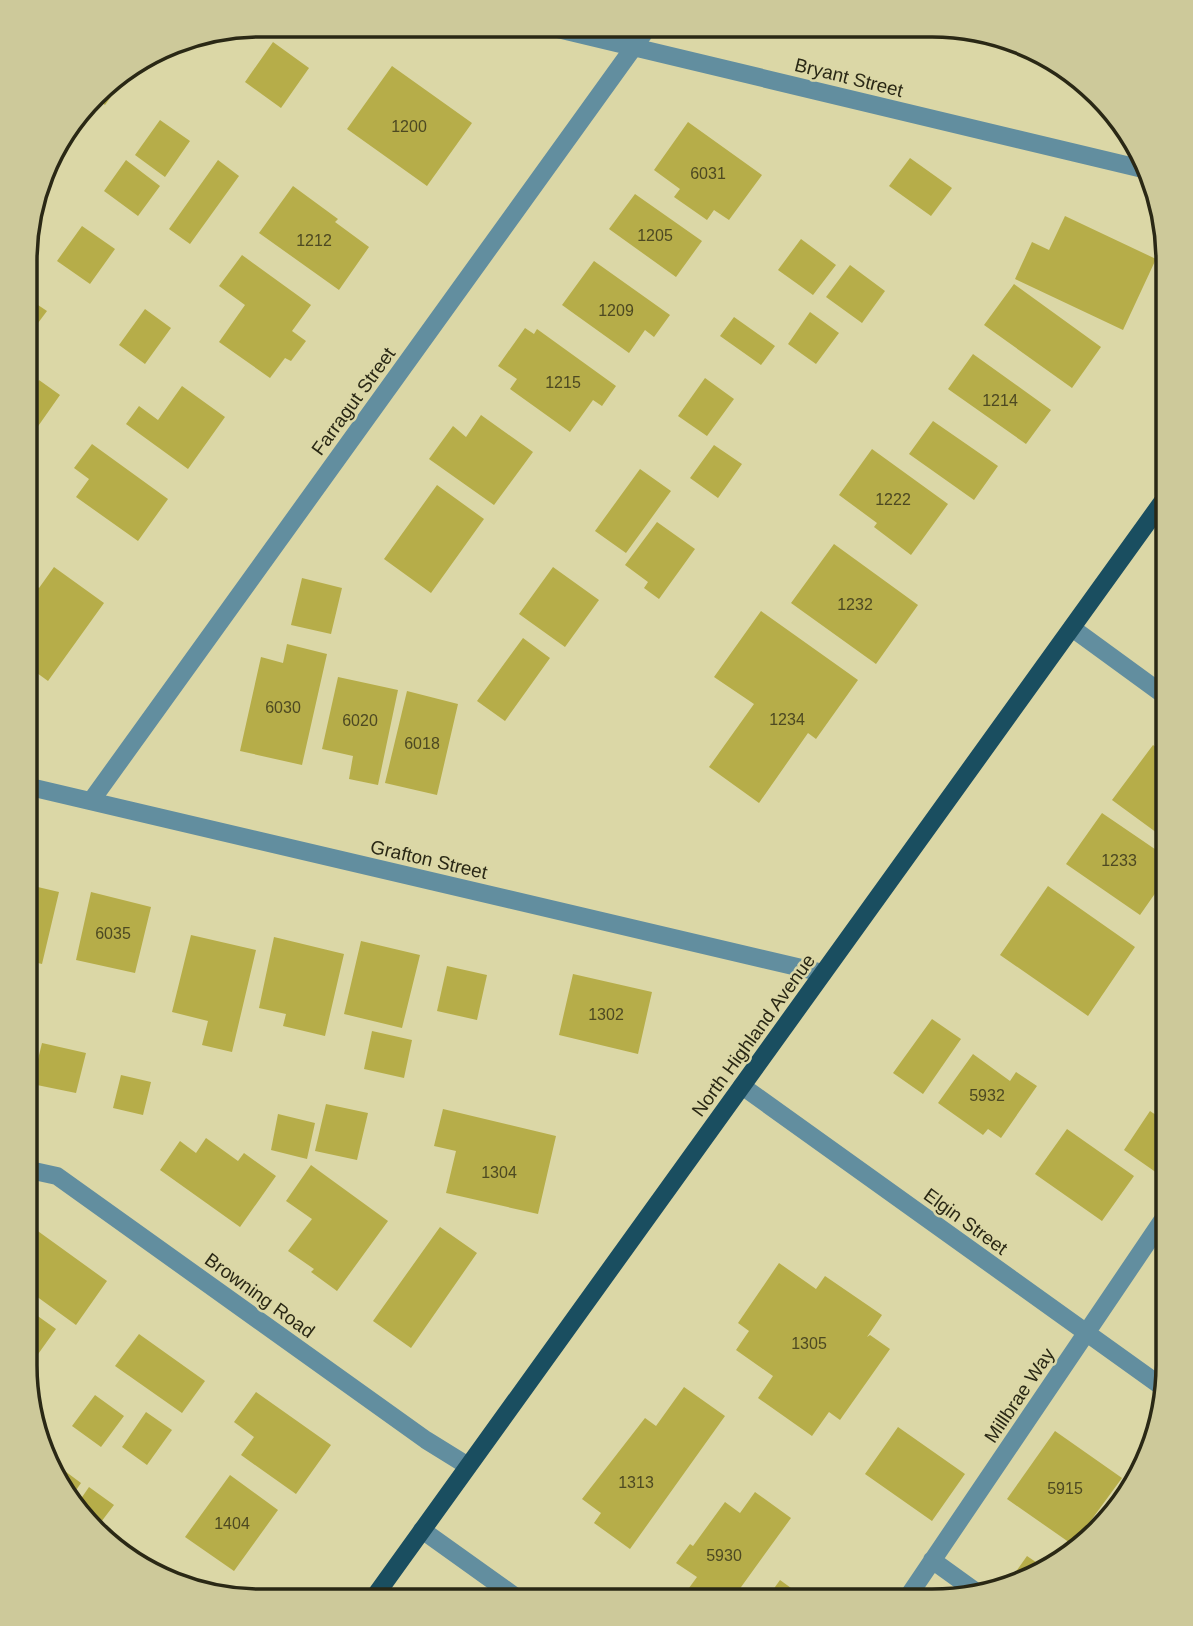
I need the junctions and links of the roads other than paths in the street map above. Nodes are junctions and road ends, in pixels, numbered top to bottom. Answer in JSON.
{"nodes":[{"id":1,"x":592,"y":37,"type":"edge"},
{"id":2,"x":641,"y":37,"type":"edge"},
{"id":3,"x":634,"y":47,"type":"junction"},
{"id":4,"x":1135,"y":167,"type":"edge"},
{"id":5,"x":1156,"y":511,"type":"edge"},
{"id":6,"x":1072,"y":628,"type":"junction"},
{"id":7,"x":1156,"y":689,"type":"edge"},
{"id":8,"x":37,"y":789,"type":"edge"},
{"id":9,"x":91,"y":802,"type":"junction"},
{"id":10,"x":823,"y":973,"type":"junction"},
{"id":11,"x":742,"y":1086,"type":"junction"},
{"id":12,"x":37,"y":1172,"type":"edge"},
{"id":13,"x":1156,"y":1230,"type":"edge"},
{"id":14,"x":1087,"y":1333,"type":"junction"},
{"id":15,"x":1156,"y":1382,"type":"edge"},
{"id":16,"x":468,"y":1466,"type":"junction"},
{"id":17,"x":422,"y":1530,"type":"junction"},
{"id":18,"x":932,"y":1560,"type":"junction"},
{"id":19,"x":968,"y":1586,"type":"edge"},
{"id":20,"x":380,"y":1589,"type":"edge"},
{"id":21,"x":505,"y":1589,"type":"edge"},
{"id":22,"x":913,"y":1589,"type":"edge"}],
"edges":[{"from":1,"to":3,"type":"street","name":"Bryant Street"},
{"from":2,"to":3,"type":"street","name":"Farragut Street"},
{"from":3,"to":4,"type":"street","name":"Bryant Street"},
{"from":3,"to":9,"type":"street","name":"Farragut Street"},
{"from":5,"to":6,"type":"main road","name":"North Highland Avenue"},
{"from":6,"to":7,"type":"street"},
{"from":6,"to":10,"type":"main road","name":"North Highland Avenue"},
{"from":8,"to":9,"type":"street","name":"Grafton Street"},
{"from":9,"to":10,"type":"street","name":"Grafton Street"},
{"from":10,"to":11,"type":"main road","name":"North Highland Avenue"},
{"from":11,"to":14,"type":"street","name":"Elgin Street"},
{"from":11,"to":16,"type":"main road","name":"North Highland Avenue"},
{"from":12,"to":16,"type":"street","name":"Browning Road"},
{"from":13,"to":14,"type":"street","name":"Millbrae Way"},
{"from":14,"to":15,"type":"street","name":"Elgin Street"},
{"from":14,"to":18,"type":"street","name":"Millbrae Way"},
{"from":16,"to":17,"type":"main road","name":"North Highland Avenue"},
{"from":17,"to":20,"type":"main road","name":"North Highland Avenue"},
{"from":17,"to":21,"type":"street"},
{"from":18,"to":19,"type":"street"},
{"from":18,"to":22,"type":"street","name":"Millbrae Way"}]}
